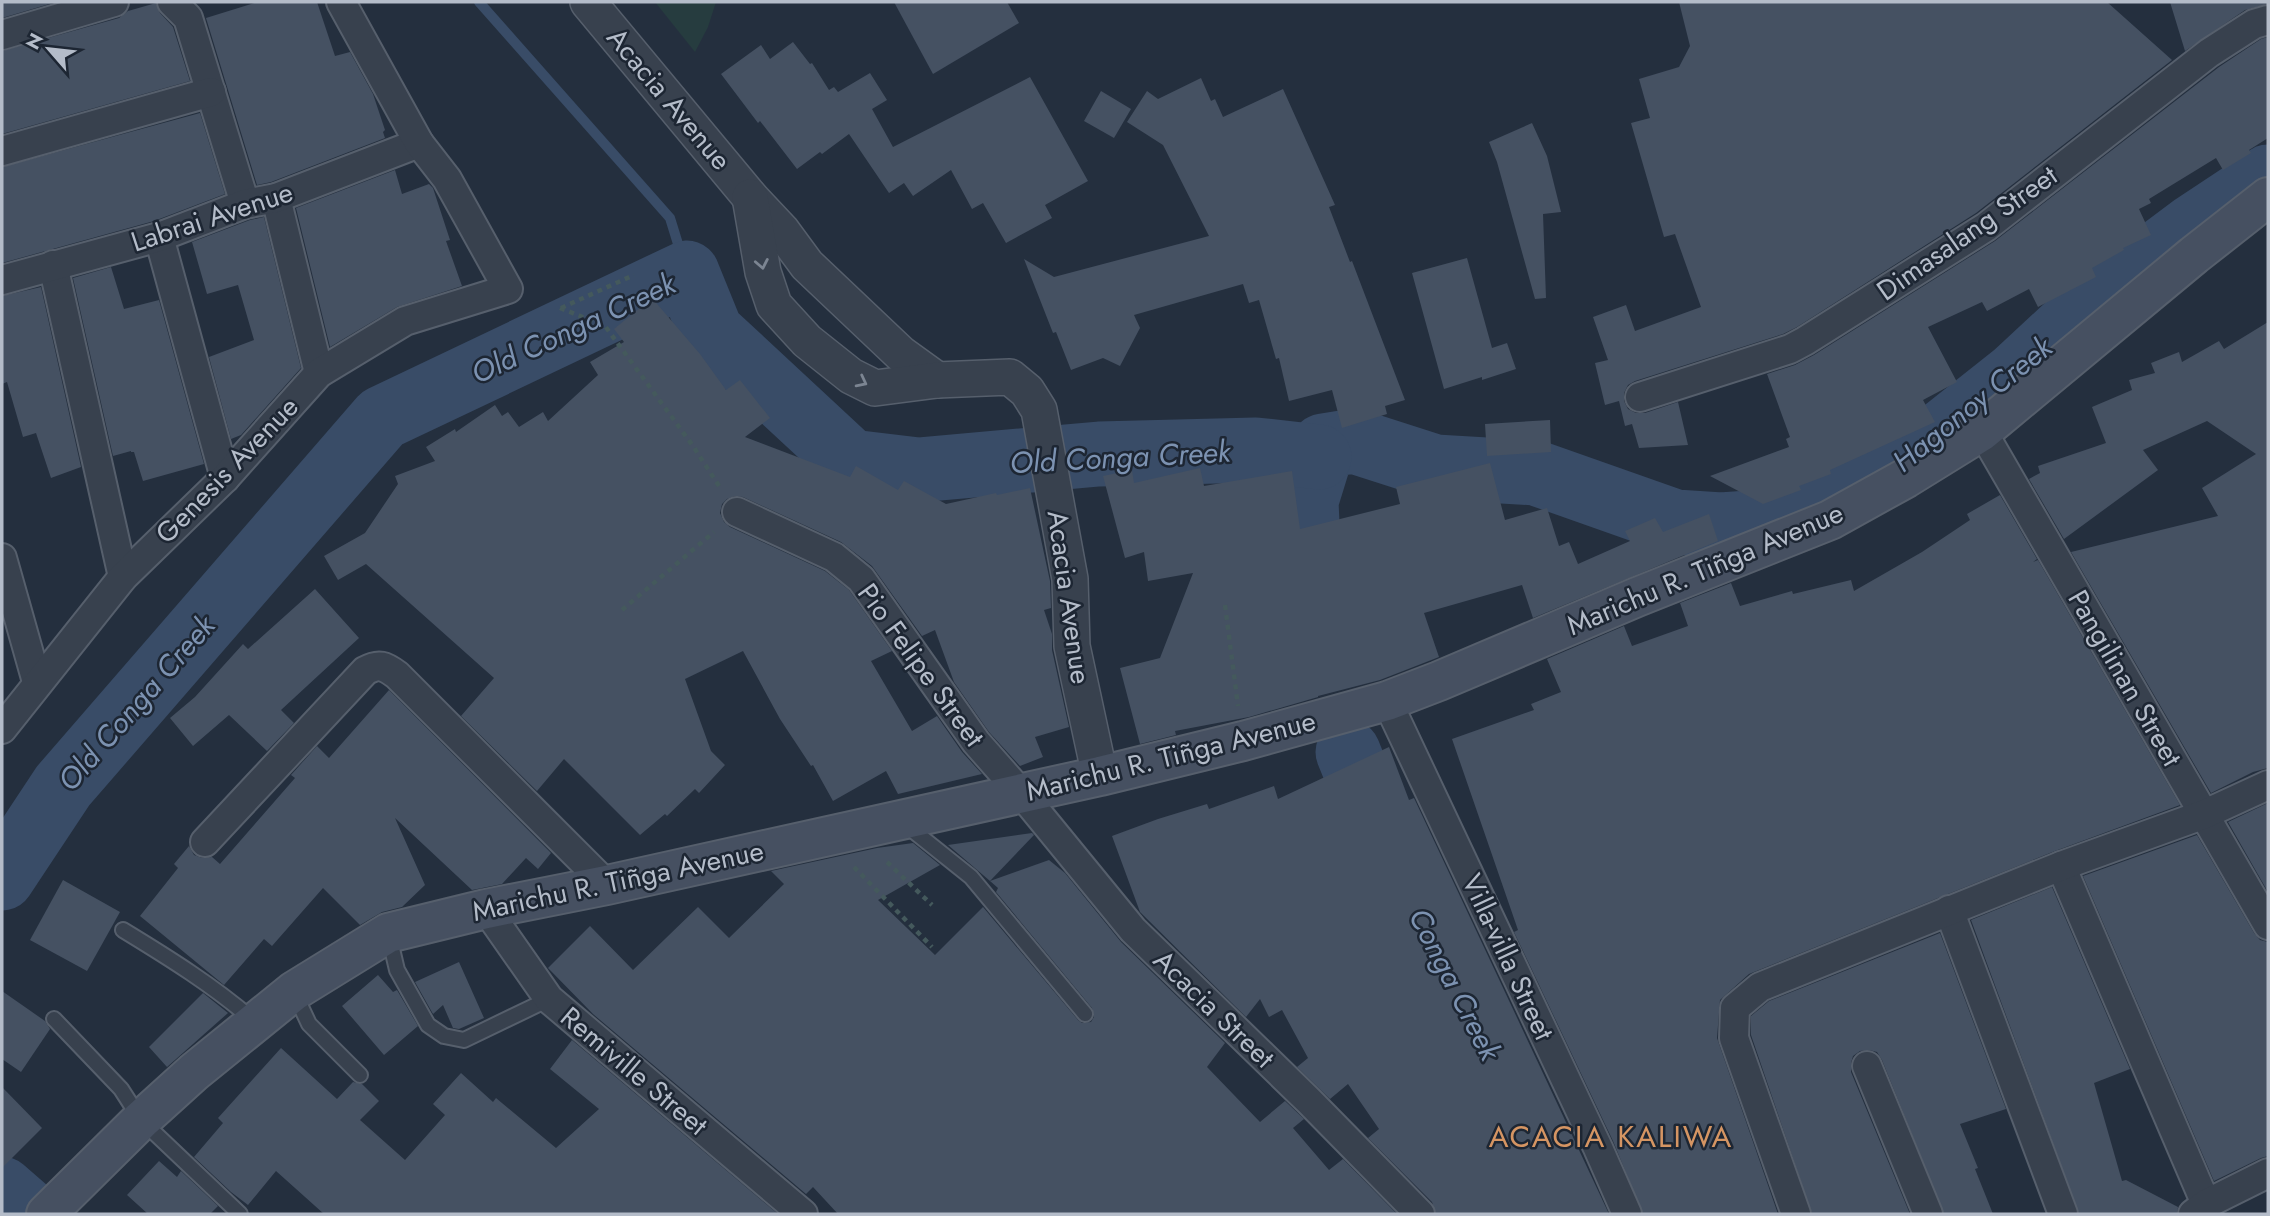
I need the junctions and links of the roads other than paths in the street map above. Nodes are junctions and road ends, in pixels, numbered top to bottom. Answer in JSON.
{"nodes":[{"id":1,"x":114,"y":2,"type":"edge"},
{"id":2,"x":341,"y":2,"type":"edge"},
{"id":3,"x":588,"y":2,"type":"edge"},
{"id":4,"x":189,"y":7,"type":"edge"},
{"id":5,"x":2268,"y":20,"type":"edge"},
{"id":6,"x":2,"y":35,"type":"edge"},
{"id":7,"x":211,"y":92,"type":"junction"},
{"id":8,"x":419,"y":143,"type":"junction"},
{"id":9,"x":2,"y":151,"type":"edge"},
{"id":10,"x":750,"y":197,"type":"junction"},
{"id":11,"x":2268,"y":197,"type":"edge"},
{"id":12,"x":276,"y":198,"type":"junction"},
{"id":13,"x":245,"y":204,"type":"junction"},
{"id":14,"x":159,"y":237,"type":"junction"},
{"id":15,"x":53,"y":265,"type":"junction"},
{"id":16,"x":2,"y":280,"type":"edge"},
{"id":17,"x":318,"y":373,"type":"junction"},
{"id":18,"x":937,"y":380,"type":"junction"},
{"id":19,"x":1640,"y":397,"type":"dead end"},
{"id":20,"x":1982,"y":431,"type":"junction"},
{"id":21,"x":225,"y":478,"type":"junction"},
{"id":22,"x":737,"y":513,"type":"road end"},
{"id":23,"x":2,"y":558,"type":"edge"},
{"id":24,"x":123,"y":577,"type":"junction"},
{"id":25,"x":37,"y":682,"type":"junction"},
{"id":26,"x":1387,"y":701,"type":"junction"},
{"id":27,"x":2,"y":729,"type":"edge"},
{"id":28,"x":1100,"y":776,"type":"junction"},
{"id":29,"x":2268,"y":785,"type":"edge"},
{"id":30,"x":1021,"y":793,"type":"junction"},
{"id":31,"x":2205,"y":814,"type":"junction"},
{"id":32,"x":899,"y":819,"type":"junction"},
{"id":33,"x":205,"y":842,"type":"dead end"},
{"id":34,"x":2061,"y":866,"type":"junction"},
{"id":35,"x":607,"y":885,"type":"junction"},
{"id":36,"x":485,"y":909,"type":"junction"},
{"id":37,"x":1950,"y":910,"type":"junction"},
{"id":38,"x":2268,"y":925,"type":"edge"},
{"id":39,"x":123,"y":930,"type":"dead end"},
{"id":40,"x":388,"y":933,"type":"junction"},
{"id":41,"x":294,"y":991,"type":"junction"},
{"id":42,"x":549,"y":999,"type":"junction"},
{"id":43,"x":1085,"y":1014,"type":"dead end"},
{"id":44,"x":54,"y":1019,"type":"dead end"},
{"id":45,"x":256,"y":1022,"type":"junction"},
{"id":46,"x":1867,"y":1066,"type":"dead end"},
{"id":47,"x":360,"y":1075,"type":"dead end"},
{"id":48,"x":141,"y":1120,"type":"junction"},
{"id":49,"x":2268,"y":1173,"type":"edge"},
{"id":50,"x":2199,"y":1209,"type":"edge"},
{"id":51,"x":46,"y":1214,"type":"edge"},
{"id":52,"x":240,"y":1214,"type":"edge"},
{"id":53,"x":803,"y":1214,"type":"edge"},
{"id":54,"x":1420,"y":1214,"type":"edge"},
{"id":55,"x":1628,"y":1214,"type":"edge"},
{"id":56,"x":1796,"y":1214,"type":"edge"},
{"id":57,"x":1928,"y":1214,"type":"edge"},
{"id":58,"x":2063,"y":1214,"type":"edge"}],
"edges":[{"from":1,"to":6,"type":"street"},
{"from":2,"to":8,"type":"street"},
{"from":3,"to":10,"type":"street","name":"Acacia Avenue"},
{"from":4,"to":7,"type":"street"},
{"from":5,"to":19,"type":"street","name":"Dimasalang Street"},
{"from":7,"to":9,"type":"street"},
{"from":7,"to":13,"type":"street"},
{"from":8,"to":12,"type":"street","name":"Labrai Avenue"},
{"from":8,"to":17,"type":"street","name":"Genesis Avenue"},
{"from":10,"to":18,"type":"street","name":"Acacia Avenue"},
{"from":10,"to":18,"type":"street","name":"Acacia Avenue","one_way":true},
{"from":11,"to":20,"type":"main road","name":"Marichu R. Tiñga Avenue"},
{"from":12,"to":13,"type":"street","name":"Labrai Avenue"},
{"from":12,"to":17,"type":"street"},
{"from":13,"to":14,"type":"street","name":"Labrai Avenue"},
{"from":14,"to":15,"type":"street","name":"Labrai Avenue"},
{"from":14,"to":21,"type":"street"},
{"from":15,"to":16,"type":"street","name":"Labrai Avenue"},
{"from":15,"to":24,"type":"street"},
{"from":17,"to":21,"type":"street","name":"Genesis Avenue"},
{"from":18,"to":28,"type":"street","name":"Acacia Avenue"},
{"from":20,"to":26,"type":"main road","name":"Marichu R. Tiñga Avenue"},
{"from":20,"to":31,"type":"street","name":"Pangilinan Street"},
{"from":21,"to":24,"type":"street","name":"Genesis Avenue"},
{"from":22,"to":30,"type":"street","name":"Pio Felipe Street"},
{"from":23,"to":25,"type":"street"},
{"from":24,"to":25,"type":"street","name":"Genesis Avenue"},
{"from":25,"to":27,"type":"street","name":"Genesis Avenue"},
{"from":26,"to":28,"type":"main road","name":"Marichu R. Tiñga Avenue"},
{"from":26,"to":55,"type":"street","name":"Villa-villa Street"},
{"from":28,"to":30,"type":"main road","name":"Marichu R. Tiñga Avenue"},
{"from":29,"to":31,"type":"street"},
{"from":30,"to":32,"type":"main road","name":"Marichu R. Tiñga Avenue"},
{"from":30,"to":54,"type":"street","name":"Acacia Street"},
{"from":31,"to":34,"type":"street"},
{"from":31,"to":38,"type":"street","name":"Pangilinan Street"},
{"from":32,"to":35,"type":"main road","name":"Marichu R. Tiñga Avenue"},
{"from":32,"to":43,"type":"lane"},
{"from":33,"to":35,"type":"street"},
{"from":34,"to":37,"type":"street"},
{"from":34,"to":50,"type":"street"},
{"from":35,"to":36,"type":"main road","name":"Marichu R. Tiñga Avenue"},
{"from":36,"to":40,"type":"main road","name":"Marichu R. Tiñga Avenue"},
{"from":36,"to":42,"type":"street","name":"Remiville Street"},
{"from":37,"to":56,"type":"street"},
{"from":37,"to":58,"type":"street"},
{"from":39,"to":45,"type":"lane"},
{"from":40,"to":41,"type":"main road","name":"Marichu R. Tiñga Avenue"},
{"from":40,"to":42,"type":"lane"},
{"from":41,"to":45,"type":"main road","name":"Marichu R. Tiñga Avenue"},
{"from":41,"to":47,"type":"lane"},
{"from":42,"to":53,"type":"street","name":"Remiville Street"},
{"from":44,"to":48,"type":"lane"},
{"from":45,"to":48,"type":"main road","name":"Marichu R. Tiñga Avenue"},
{"from":46,"to":57,"type":"street"},
{"from":48,"to":51,"type":"main road","name":"Marichu R. Tiñga Avenue"},
{"from":48,"to":52,"type":"lane"},
{"from":49,"to":50,"type":"street"}]}
